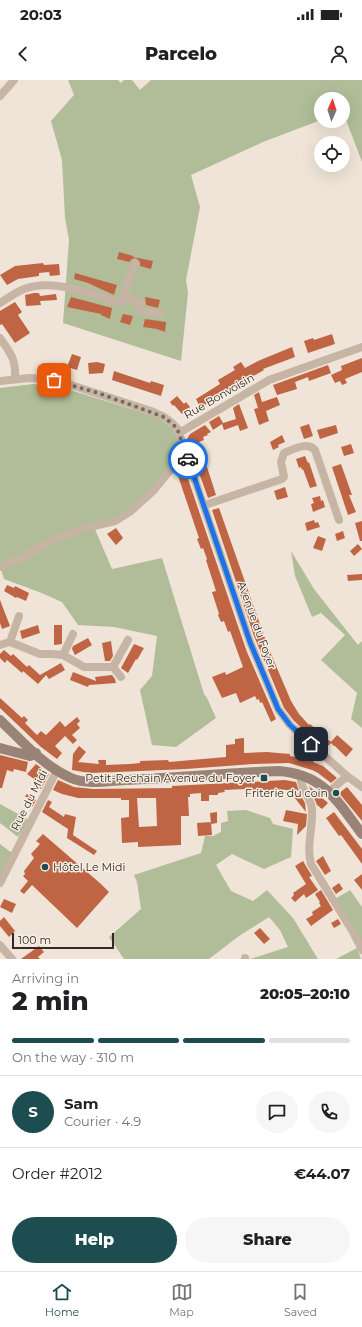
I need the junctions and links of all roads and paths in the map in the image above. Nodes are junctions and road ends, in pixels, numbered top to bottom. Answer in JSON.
{"nodes":[{"id":1,"x":14,"y":80,"type":"edge"},
{"id":2,"x":0,"y":83,"type":"edge"},
{"id":3,"x":2,"y":93,"type":"edge"},
{"id":4,"x":135,"y":263,"type":"dead end"},
{"id":5,"x":123,"y":296,"type":"junction"},
{"id":6,"x":0,"y":303,"type":"edge"},
{"id":7,"x":161,"y":314,"type":"dead end"},
{"id":8,"x":0,"y":338,"type":"edge"},
{"id":9,"x":362,"y":347,"type":"edge"},
{"id":10,"x":15,"y":379,"type":"junction"},
{"id":11,"x":0,"y":381,"type":"edge"},
{"id":12,"x":179,"y":433,"type":"junction"},
{"id":13,"x":187,"y":457,"type":"junction"},
{"id":14,"x":205,"y":505,"type":"junction"},
{"id":15,"x":338,"y":520,"type":"dead end"},
{"id":16,"x":0,"y":567,"type":"edge"},
{"id":17,"x":19,"y":616,"type":"dead end"},
{"id":18,"x":73,"y":634,"type":"dead end"},
{"id":19,"x":128,"y":640,"type":"dead end"},
{"id":20,"x":10,"y":642,"type":"junction"},
{"id":21,"x":0,"y":645,"type":"edge"},
{"id":22,"x":63,"y":655,"type":"junction"},
{"id":23,"x":113,"y":668,"type":"junction"},
{"id":24,"x":121,"y":677,"type":"dead end"},
{"id":25,"x":0,"y":720,"type":"edge"},
{"id":26,"x":0,"y":748,"type":"edge"},
{"id":27,"x":36,"y":753,"type":"junction"},
{"id":28,"x":57,"y":770,"type":"junction"},
{"id":29,"x":301,"y":775,"type":"junction"},
{"id":30,"x":347,"y":776,"type":"junction"},
{"id":31,"x":362,"y":787,"type":"edge"},
{"id":32,"x":330,"y":792,"type":"junction"},
{"id":33,"x":362,"y":834,"type":"edge"},
{"id":34,"x":0,"y":883,"type":"edge"},
{"id":35,"x":0,"y":945,"type":"edge"},
{"id":36,"x":362,"y":950,"type":"edge"},
{"id":37,"x":12,"y":959,"type":"edge"}],
"edges":[{"from":1,"to":3,"type":"street"},
{"from":2,"to":3,"type":"street"},
{"from":4,"to":5,"type":"street"},
{"from":5,"to":6,"type":"street"},
{"from":5,"to":7,"type":"street"},
{"from":8,"to":10,"type":"street"},
{"from":9,"to":12,"type":"street","name":"Rue Bonvoisin"},
{"from":10,"to":11,"type":"street","name":"Rue Bonvoisin"},
{"from":10,"to":12,"type":"street","name":"Rue Bonvoisin"},
{"from":12,"to":13,"type":"street","name":"Avenue du Foyer"},
{"from":13,"to":14,"type":"street","name":"Avenue du Foyer"},
{"from":13,"to":16,"type":"street"},
{"from":14,"to":15,"type":"street"},
{"from":14,"to":30,"type":"street","name":"Avenue du Foyer"},
{"from":17,"to":20,"type":"street"},
{"from":18,"to":22,"type":"street"},
{"from":19,"to":23,"type":"street"},
{"from":20,"to":21,"type":"street"},
{"from":20,"to":22,"type":"street"},
{"from":22,"to":23,"type":"street"},
{"from":23,"to":24,"type":"street"},
{"from":25,"to":27,"type":"main road"},
{"from":26,"to":27,"type":"main road"},
{"from":27,"to":28,"type":"main road"},
{"from":28,"to":29,"type":"main road"},
{"from":28,"to":34,"type":"street","name":"Rue du Midi"},
{"from":29,"to":32,"type":"main road"},
{"from":29,"to":36,"type":"street"},
{"from":30,"to":31,"type":"street","name":"Avenue du Foyer"},
{"from":30,"to":32,"type":"street"},
{"from":32,"to":33,"type":"main road"},
{"from":35,"to":37,"type":"street"}]}
